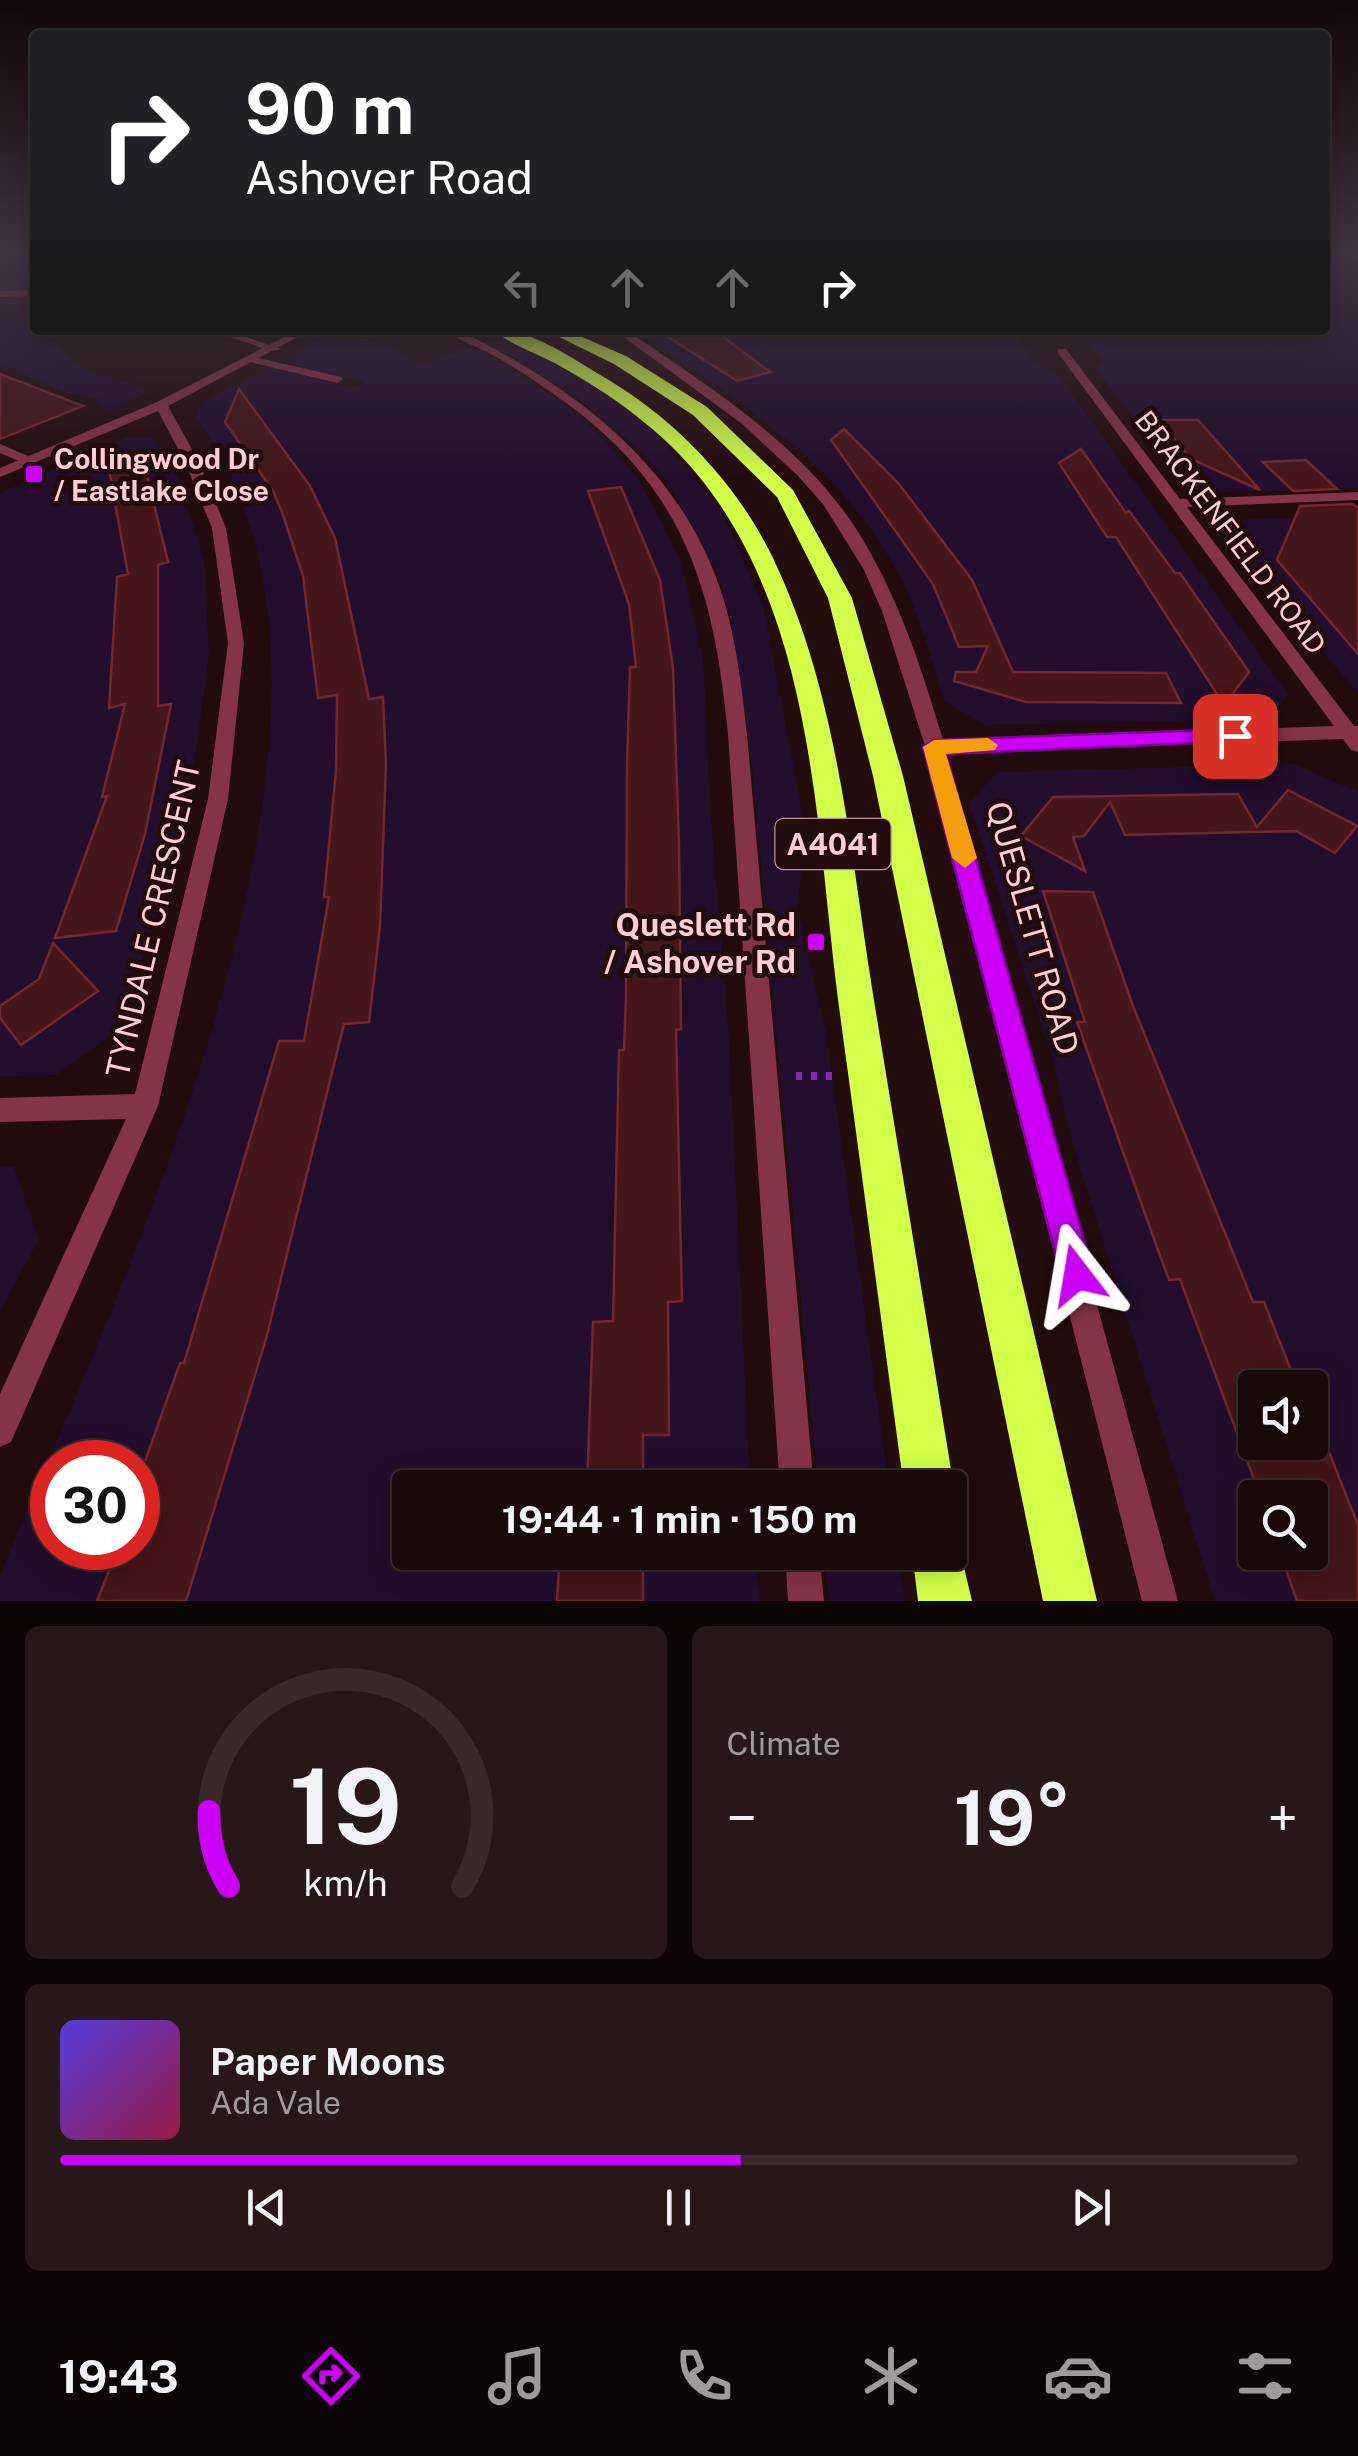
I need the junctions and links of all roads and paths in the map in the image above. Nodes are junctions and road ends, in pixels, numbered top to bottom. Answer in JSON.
{"nodes":[{"id":1,"x":231,"y":335,"type":"edge"},
{"id":2,"x":298,"y":335,"type":"edge"},
{"id":3,"x":459,"y":335,"type":"edge"},
{"id":4,"x":516,"y":335,"type":"edge"},
{"id":5,"x":564,"y":335,"type":"edge"},
{"id":6,"x":626,"y":335,"type":"edge"},
{"id":7,"x":275,"y":349,"type":"junction"},
{"id":8,"x":1062,"y":351,"type":"dead end"},
{"id":9,"x":254,"y":360,"type":"junction"},
{"id":10,"x":337,"y":379,"type":"dead end"},
{"id":11,"x":162,"y":405,"type":"junction"},
{"id":12,"x":0,"y":448,"type":"edge"},
{"id":13,"x":28,"y":462,"type":"junction"},
{"id":14,"x":0,"y":474,"type":"edge"},
{"id":15,"x":1358,"y":496,"type":"edge"},
{"id":16,"x":1180,"y":503,"type":"junction"},
{"id":17,"x":1355,"y":736,"type":"edge"},
{"id":18,"x":934,"y":747,"type":"junction"},
{"id":19,"x":144,"y":1106,"type":"junction"},
{"id":20,"x":0,"y":1110,"type":"edge"},
{"id":21,"x":0,"y":1431,"type":"edge"},
{"id":22,"x":796,"y":1470,"type":"edge"},
{"id":23,"x":925,"y":1470,"type":"edge"},
{"id":24,"x":803,"y":1570,"type":"edge"},
{"id":25,"x":941,"y":1570,"type":"edge"},
{"id":26,"x":806,"y":1601,"type":"edge"},
{"id":27,"x":946,"y":1601,"type":"edge"},
{"id":28,"x":1070,"y":1601,"type":"edge"},
{"id":29,"x":1160,"y":1601,"type":"edge"}],
"edges":[{"from":1,"to":7,"type":"street"},
{"from":2,"to":7,"type":"street"},
{"from":3,"to":22,"type":"street"},
{"from":4,"to":23,"type":"highway","number":"A4041"},
{"from":5,"to":28,"type":"highway","number":"A4041"},
{"from":6,"to":18,"type":"street","name":"QUESLETT ROAD"},
{"from":7,"to":9,"type":"street"},
{"from":8,"to":16,"type":"street","name":"BRACKENFIELD ROAD"},
{"from":9,"to":10,"type":"street"},
{"from":9,"to":11,"type":"street"},
{"from":11,"to":13,"type":"street"},
{"from":11,"to":19,"type":"street","name":"TYNDALE CRESCENT"},
{"from":12,"to":13,"type":"street"},
{"from":13,"to":14,"type":"street"},
{"from":15,"to":16,"type":"street"},
{"from":16,"to":17,"type":"street","name":"BRACKENFIELD ROAD"},
{"from":17,"to":18,"type":"street"},
{"from":18,"to":29,"type":"street","name":"QUESLETT ROAD"},
{"from":19,"to":20,"type":"street"},
{"from":19,"to":21,"type":"street","name":"TYNDALE CRESCENT"},
{"from":24,"to":26,"type":"street"},
{"from":25,"to":27,"type":"highway"}]}
